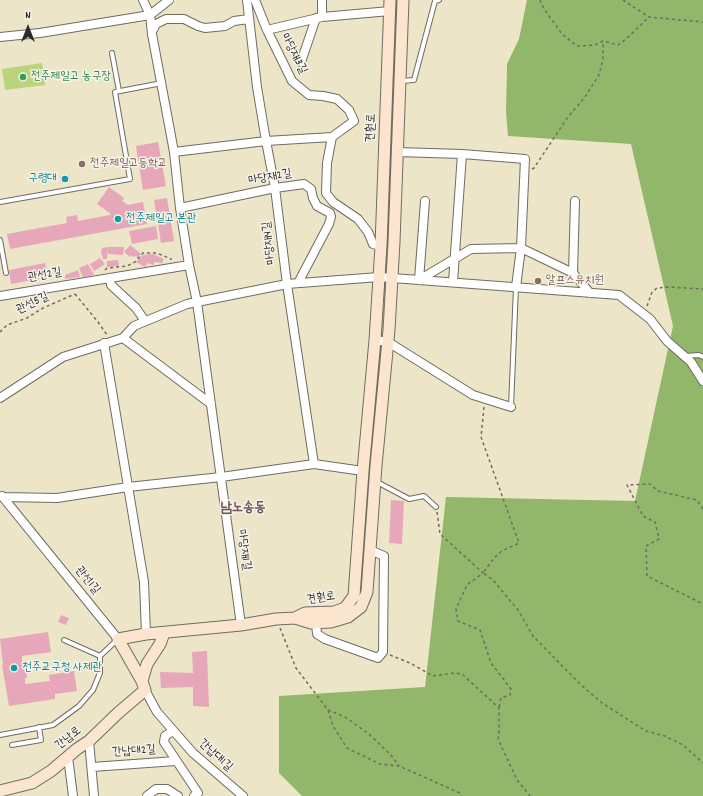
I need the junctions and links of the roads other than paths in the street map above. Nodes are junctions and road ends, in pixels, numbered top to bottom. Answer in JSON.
{"nodes":[{"id":1,"x":143,"y":0,"type":"edge"},
{"id":2,"x":169,"y":0,"type":"edge"},
{"id":3,"x":247,"y":0,"type":"edge"},
{"id":4,"x":266,"y":0,"type":"edge"},
{"id":5,"x":322,"y":0,"type":"edge"},
{"id":6,"x":403,"y":0,"type":"edge"},
{"id":7,"x":439,"y":0,"type":"edge"},
{"id":8,"x":257,"y":4,"type":"edge"},
{"id":9,"x":390,"y":5,"type":"edge"},
{"id":10,"x":150,"y":15,"type":"junction"},
{"id":11,"x":319,"y":17,"type":"junction"},
{"id":12,"x":249,"y":19,"type":"junction"},
{"id":13,"x":267,"y":30,"type":"junction"},
{"id":14,"x":152,"y":34,"type":"junction"},
{"id":15,"x":0,"y":37,"type":"edge"},
{"id":16,"x":112,"y":53,"type":"dead end"},
{"id":17,"x":301,"y":62,"type":"dead end"},
{"id":18,"x":400,"y":81,"type":"junction"},
{"id":19,"x":162,"y":83,"type":"junction"},
{"id":20,"x":119,"y":91,"type":"junction"},
{"id":21,"x":332,"y":137,"type":"junction"},
{"id":22,"x":266,"y":141,"type":"junction"},
{"id":23,"x":174,"y":152,"type":"junction"},
{"id":24,"x":397,"y":152,"type":"junction"},
{"id":25,"x":462,"y":154,"type":"junction"},
{"id":26,"x":276,"y":188,"type":"junction"},
{"id":27,"x":425,"y":201,"type":"dead end"},
{"id":28,"x":575,"y":201,"type":"dead end"},
{"id":29,"x":0,"y":202,"type":"edge"},
{"id":30,"x":180,"y":208,"type":"junction"},
{"id":31,"x":0,"y":240,"type":"edge"},
{"id":32,"x":381,"y":246,"type":"junction"},
{"id":33,"x":521,"y":248,"type":"junction"},
{"id":34,"x":454,"y":258,"type":"junction"},
{"id":35,"x":189,"y":265,"type":"junction"},
{"id":36,"x":6,"y":273,"type":"dead end"},
{"id":37,"x":574,"y":273,"type":"junction"},
{"id":38,"x":379,"y":277,"type":"junction"},
{"id":39,"x":110,"y":278,"type":"junction"},
{"id":40,"x":391,"y":278,"type":"junction"},
{"id":41,"x":419,"y":280,"type":"junction"},
{"id":42,"x":453,"y":282,"type":"junction"},
{"id":43,"x":298,"y":283,"type":"junction"},
{"id":44,"x":287,"y":284,"type":"junction"},
{"id":45,"x":516,"y":287,"type":"junction"},
{"id":46,"x":590,"y":293,"type":"junction"},
{"id":47,"x":0,"y":296,"type":"edge"},
{"id":48,"x":197,"y":302,"type":"junction"},
{"id":49,"x":145,"y":321,"type":"junction"},
{"id":50,"x":123,"y":338,"type":"junction"},
{"id":51,"x":375,"y":340,"type":"junction"},
{"id":52,"x":107,"y":342,"type":"junction"},
{"id":53,"x":388,"y":342,"type":"junction"},
{"id":54,"x":684,"y":356,"type":"junction"},
{"id":55,"x":703,"y":358,"type":"edge"},
{"id":56,"x":703,"y":381,"type":"edge"},
{"id":57,"x":0,"y":398,"type":"edge"},
{"id":58,"x":211,"y":404,"type":"junction"},
{"id":59,"x":511,"y":407,"type":"joint"},
{"id":60,"x":314,"y":464,"type":"junction"},
{"id":61,"x":363,"y":471,"type":"junction"},
{"id":62,"x":221,"y":477,"type":"junction"},
{"id":63,"x":375,"y":481,"type":"junction"},
{"id":64,"x":128,"y":487,"type":"junction"},
{"id":65,"x":2,"y":496,"type":"edge"},
{"id":66,"x":436,"y":507,"type":"road end"},
{"id":67,"x":370,"y":550,"type":"junction"},
{"id":68,"x":295,"y":618,"type":"junction"},
{"id":69,"x":316,"y":623,"type":"junction"},
{"id":70,"x":241,"y":625,"type":"junction"},
{"id":71,"x":164,"y":633,"type":"junction"},
{"id":72,"x":146,"y":634,"type":"junction"},
{"id":73,"x":118,"y":639,"type":"junction"},
{"id":74,"x":64,"y":640,"type":"dead end"},
{"id":75,"x":100,"y":656,"type":"junction"},
{"id":76,"x":143,"y":686,"type":"junction"},
{"id":77,"x":39,"y":727,"type":"junction"},
{"id":78,"x":173,"y":731,"type":"junction"},
{"id":79,"x":0,"y":735,"type":"edge"},
{"id":80,"x":89,"y":741,"type":"junction"},
{"id":81,"x":12,"y":745,"type":"dead end"},
{"id":82,"x":68,"y":757,"type":"junction"},
{"id":83,"x":176,"y":761,"type":"junction"},
{"id":84,"x":92,"y":767,"type":"junction"},
{"id":85,"x":0,"y":791,"type":"edge"},
{"id":86,"x":196,"y":795,"type":"edge"},
{"id":87,"x":73,"y":796,"type":"edge"},
{"id":88,"x":94,"y":796,"type":"edge"},
{"id":89,"x":147,"y":796,"type":"edge"},
{"id":90,"x":178,"y":796,"type":"edge"},
{"id":91,"x":243,"y":796,"type":"edge"}],
"edges":[{"from":1,"to":10,"type":"street"},
{"from":2,"to":10,"type":"street"},
{"from":3,"to":12,"type":"street","name":"마당재4길"},
{"from":4,"to":8,"type":"street"},
{"from":5,"to":11,"type":"street"},
{"from":6,"to":18,"type":"street","name":"견훤로"},
{"from":7,"to":18,"type":"lane"},
{"from":8,"to":13,"type":"street"},
{"from":9,"to":11,"type":"street","name":"견훤로"},
{"from":9,"to":32,"type":"street","name":"견훤로"},
{"from":10,"to":14,"type":"street"},
{"from":10,"to":15,"type":"street"},
{"from":11,"to":13,"type":"street"},
{"from":11,"to":17,"type":"street"},
{"from":12,"to":14,"type":"street"},
{"from":12,"to":22,"type":"street","name":"마당재4길"},
{"from":13,"to":21,"type":"street","name":"마당재3길"},
{"from":14,"to":19,"type":"street"},
{"from":16,"to":20,"type":"lane"},
{"from":18,"to":24,"type":"street","name":"견훤로"},
{"from":19,"to":20,"type":"lane"},
{"from":19,"to":23,"type":"street"},
{"from":20,"to":29,"type":"lane"},
{"from":21,"to":22,"type":"street"},
{"from":21,"to":32,"type":"street"},
{"from":22,"to":23,"type":"street"},
{"from":22,"to":26,"type":"street","name":"마당재4길"},
{"from":23,"to":30,"type":"street"},
{"from":24,"to":25,"type":"street"},
{"from":24,"to":40,"type":"street","name":"견훤로"},
{"from":25,"to":33,"type":"street"},
{"from":25,"to":34,"type":"street"},
{"from":26,"to":30,"type":"street","name":"마당재2길"},
{"from":26,"to":43,"type":"street","name":"마당재2길"},
{"from":26,"to":44,"type":"street","name":"마당재4길"},
{"from":27,"to":41,"type":"street"},
{"from":28,"to":37,"type":"street"},
{"from":30,"to":35,"type":"street"},
{"from":31,"to":36,"type":"lane"},
{"from":32,"to":38,"type":"street","name":"견훤로"},
{"from":33,"to":34,"type":"street"},
{"from":33,"to":37,"type":"street"},
{"from":33,"to":45,"type":"street"},
{"from":34,"to":41,"type":"street"},
{"from":34,"to":42,"type":"street"},
{"from":35,"to":39,"type":"street"},
{"from":35,"to":48,"type":"street"},
{"from":37,"to":46,"type":"street"},
{"from":38,"to":40,"type":"street"},
{"from":38,"to":43,"type":"street"},
{"from":38,"to":51,"type":"street","name":"견훤로"},
{"from":39,"to":47,"type":"street","name":"관선2길"},
{"from":39,"to":49,"type":"street"},
{"from":40,"to":41,"type":"street"},
{"from":40,"to":53,"type":"street","name":"견훤로"},
{"from":41,"to":42,"type":"street"},
{"from":42,"to":45,"type":"street"},
{"from":43,"to":44,"type":"street"},
{"from":44,"to":48,"type":"street"},
{"from":44,"to":60,"type":"street","name":"마당재4길"},
{"from":45,"to":46,"type":"street"},
{"from":45,"to":59,"type":"lane"},
{"from":46,"to":54,"type":"street"},
{"from":48,"to":49,"type":"street"},
{"from":48,"to":58,"type":"street"},
{"from":49,"to":50,"type":"street"},
{"from":50,"to":52,"type":"street"},
{"from":50,"to":58,"type":"street"},
{"from":51,"to":53,"type":"street"},
{"from":51,"to":61,"type":"street","name":"견훤로"},
{"from":52,"to":57,"type":"street"},
{"from":52,"to":64,"type":"street"},
{"from":53,"to":59,"type":"street"},
{"from":53,"to":63,"type":"street","name":"견훤로"},
{"from":54,"to":55,"type":"lane"},
{"from":54,"to":56,"type":"street"},
{"from":58,"to":62,"type":"street","name":"마당재1길"},
{"from":60,"to":61,"type":"street"},
{"from":60,"to":62,"type":"street"},
{"from":61,"to":68,"type":"street","name":"견훤로"},
{"from":62,"to":64,"type":"street"},
{"from":62,"to":70,"type":"street","name":"마당재1길"},
{"from":63,"to":66,"type":"lane"},
{"from":63,"to":67,"type":"street","name":"견훤로"},
{"from":64,"to":65,"type":"street"},
{"from":64,"to":72,"type":"street"},
{"from":65,"to":73,"type":"street","name":"관선1길"},
{"from":67,"to":69,"type":"street","name":"견훤로"},
{"from":67,"to":69,"type":"street"},
{"from":68,"to":69,"type":"street","name":"견훤로"},
{"from":68,"to":70,"type":"street"},
{"from":70,"to":71,"type":"street"},
{"from":71,"to":72,"type":"street"},
{"from":71,"to":76,"type":"street"},
{"from":72,"to":73,"type":"street"},
{"from":73,"to":75,"type":"lane"},
{"from":73,"to":76,"type":"street","name":"관선1길"},
{"from":74,"to":75,"type":"lane"},
{"from":75,"to":77,"type":"lane"},
{"from":76,"to":78,"type":"street","name":"간납대1길"},
{"from":76,"to":80,"type":"street","name":"간납로"},
{"from":77,"to":79,"type":"lane"},
{"from":77,"to":81,"type":"lane"},
{"from":78,"to":83,"type":"street"},
{"from":78,"to":91,"type":"street","name":"간납대1길"},
{"from":80,"to":82,"type":"street","name":"간납로"},
{"from":80,"to":84,"type":"street"},
{"from":82,"to":85,"type":"street","name":"간납로"},
{"from":82,"to":87,"type":"street"},
{"from":83,"to":84,"type":"street","name":"간납대2길"},
{"from":83,"to":86,"type":"street"},
{"from":84,"to":88,"type":"street"},
{"from":89,"to":90,"type":"street"}]}
